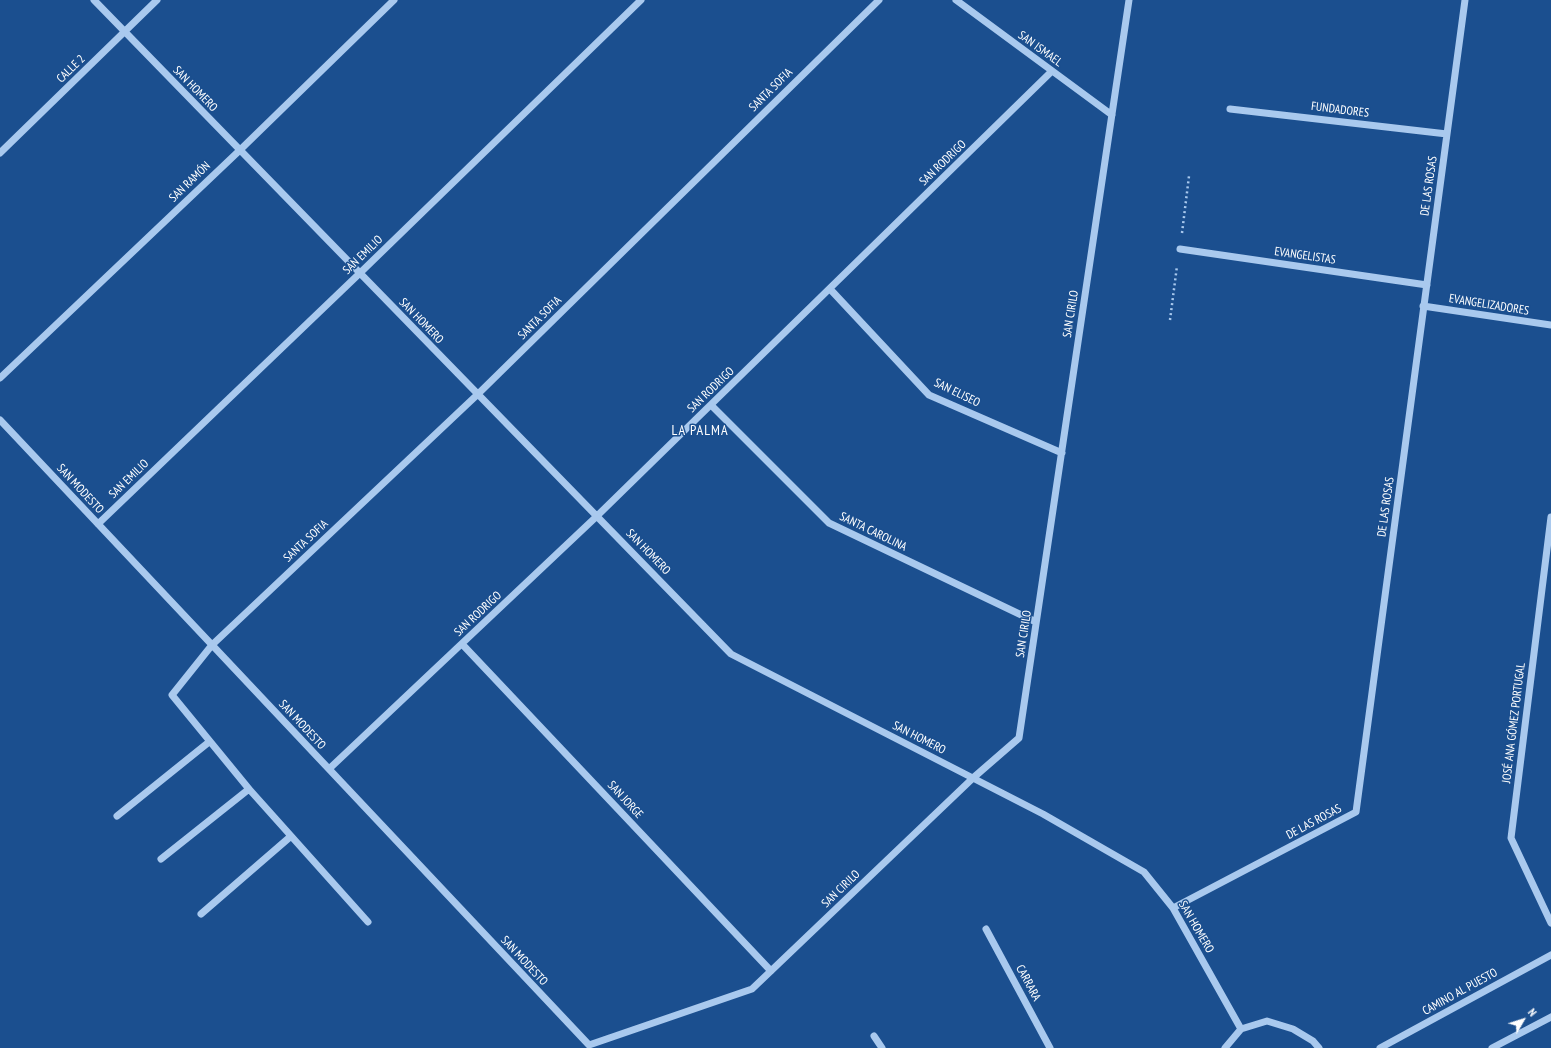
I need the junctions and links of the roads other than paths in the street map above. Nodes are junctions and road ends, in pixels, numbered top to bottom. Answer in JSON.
{"nodes":[{"id":1,"x":94,"y":0,"type":"edge"},
{"id":2,"x":157,"y":0,"type":"edge"},
{"id":3,"x":394,"y":0,"type":"edge"},
{"id":4,"x":641,"y":0,"type":"edge"},
{"id":5,"x":879,"y":0,"type":"edge"},
{"id":6,"x":956,"y":0,"type":"edge"},
{"id":7,"x":1129,"y":0,"type":"edge"},
{"id":8,"x":1465,"y":0,"type":"edge"},
{"id":9,"x":124,"y":32,"type":"junction"},
{"id":10,"x":1052,"y":71,"type":"junction"},
{"id":11,"x":1230,"y":108,"type":"dead end"},
{"id":12,"x":1112,"y":115,"type":"junction"},
{"id":13,"x":1447,"y":134,"type":"junction"},
{"id":14,"x":240,"y":150,"type":"junction"},
{"id":15,"x":0,"y":153,"type":"edge"},
{"id":16,"x":1180,"y":249,"type":"dead end"},
{"id":17,"x":360,"y":273,"type":"junction"},
{"id":18,"x":1427,"y":285,"type":"junction"},
{"id":19,"x":830,"y":289,"type":"junction"},
{"id":20,"x":1423,"y":306,"type":"junction"},
{"id":21,"x":1551,"y":326,"type":"edge"},
{"id":22,"x":0,"y":378,"type":"edge"},
{"id":23,"x":478,"y":394,"type":"junction"},
{"id":24,"x":711,"y":405,"type":"junction"},
{"id":25,"x":0,"y":420,"type":"edge"},
{"id":26,"x":1062,"y":453,"type":"junction"},
{"id":27,"x":597,"y":516,"type":"junction"},
{"id":28,"x":1551,"y":517,"type":"edge"},
{"id":29,"x":98,"y":524,"type":"junction"},
{"id":30,"x":1036,"y":622,"type":"junction"},
{"id":31,"x":462,"y":644,"type":"junction"},
{"id":32,"x":212,"y":645,"type":"junction"},
{"id":33,"x":209,"y":742,"type":"junction"},
{"id":34,"x":329,"y":769,"type":"junction"},
{"id":35,"x":973,"y":778,"type":"junction"},
{"id":36,"x":249,"y":789,"type":"junction"},
{"id":37,"x":117,"y":816,"type":"dead end"},
{"id":38,"x":290,"y":837,"type":"junction"},
{"id":39,"x":161,"y":859,"type":"dead end"},
{"id":40,"x":1173,"y":908,"type":"junction"},
{"id":41,"x":201,"y":914,"type":"dead end"},
{"id":42,"x":368,"y":922,"type":"dead end"},
{"id":43,"x":1551,"y":923,"type":"edge"},
{"id":44,"x":986,"y":929,"type":"dead end"},
{"id":45,"x":1551,"y":955,"type":"edge"},
{"id":46,"x":771,"y":971,"type":"junction"},
{"id":47,"x":1551,"y":1017,"type":"edge"},
{"id":48,"x":1241,"y":1029,"type":"junction"},
{"id":49,"x":874,"y":1036,"type":"dead end"},
{"id":50,"x":589,"y":1045,"type":"joint"},
{"id":51,"x":882,"y":1048,"type":"edge"},
{"id":52,"x":1050,"y":1048,"type":"edge"},
{"id":53,"x":1225,"y":1048,"type":"edge"},
{"id":54,"x":1319,"y":1048,"type":"edge"},
{"id":55,"x":1380,"y":1048,"type":"edge"},
{"id":56,"x":1492,"y":1048,"type":"edge"}],
"edges":[{"from":1,"to":9,"type":"street","name":"SAN HOMERO"},
{"from":2,"to":9,"type":"street","name":"CALLE 2"},
{"from":3,"to":14,"type":"street","name":"SAN RAMÓN"},
{"from":4,"to":17,"type":"street","name":"SAN EMILIO"},
{"from":5,"to":23,"type":"street","name":"SANTA SOFIA"},
{"from":6,"to":10,"type":"street","name":"SAN ISMAEL"},
{"from":7,"to":12,"type":"street","name":"SAN CIRILO"},
{"from":8,"to":13,"type":"street","name":"DE LAS ROSAS"},
{"from":9,"to":14,"type":"street","name":"SAN HOMERO"},
{"from":9,"to":15,"type":"street","name":"CALLE 2"},
{"from":10,"to":12,"type":"street","name":"SAN ISMAEL"},
{"from":10,"to":19,"type":"street","name":"SAN RODRIGO"},
{"from":11,"to":13,"type":"street","name":"FUNDADORES"},
{"from":12,"to":26,"type":"street","name":"SAN CIRILO"},
{"from":13,"to":18,"type":"street","name":"DE LAS ROSAS"},
{"from":14,"to":17,"type":"street","name":"SAN HOMERO"},
{"from":14,"to":22,"type":"street","name":"SAN RAMÓN"},
{"from":16,"to":18,"type":"street","name":"EVANGELISTAS"},
{"from":17,"to":23,"type":"street","name":"SAN HOMERO"},
{"from":17,"to":29,"type":"street","name":"SAN EMILIO"},
{"from":18,"to":20,"type":"street","name":"DE LAS ROSAS"},
{"from":19,"to":24,"type":"street","name":"SAN RODRIGO"},
{"from":19,"to":26,"type":"street","name":"SAN ELISEO"},
{"from":20,"to":21,"type":"street","name":"EVANGELIZADORES"},
{"from":20,"to":40,"type":"street","name":"DE LAS ROSAS"},
{"from":23,"to":27,"type":"street","name":"SAN HOMERO"},
{"from":23,"to":32,"type":"street","name":"SANTA SOFIA"},
{"from":24,"to":27,"type":"street","name":"SAN RODRIGO"},
{"from":24,"to":30,"type":"street","name":"SANTA CAROLINA"},
{"from":25,"to":29,"type":"street","name":"SAN MODESTO"},
{"from":26,"to":30,"type":"street","name":"SAN CIRILO"},
{"from":27,"to":31,"type":"street","name":"SAN RODRIGO"},
{"from":27,"to":35,"type":"street","name":"SAN HOMERO"},
{"from":28,"to":43,"type":"street","name":"JOSÉ ANA GÓMEZ PORTUGAL"},
{"from":29,"to":32,"type":"street","name":"SAN MODESTO"},
{"from":30,"to":35,"type":"street","name":"SAN CIRILO"},
{"from":31,"to":34,"type":"street","name":"SAN RODRIGO"},
{"from":31,"to":46,"type":"street","name":"SAN JORGE"},
{"from":32,"to":33,"type":"street","name":"SANTA SOFIA"},
{"from":32,"to":34,"type":"street","name":"SAN MODESTO"},
{"from":33,"to":36,"type":"street"},
{"from":33,"to":37,"type":"street"},
{"from":34,"to":50,"type":"street","name":"SAN MODESTO"},
{"from":35,"to":40,"type":"street","name":"SAN HOMERO"},
{"from":35,"to":46,"type":"street","name":"SAN CIRILO"},
{"from":36,"to":38,"type":"street"},
{"from":36,"to":39,"type":"street"},
{"from":38,"to":41,"type":"street"},
{"from":38,"to":42,"type":"street"},
{"from":40,"to":48,"type":"street","name":"SAN HOMERO"},
{"from":44,"to":52,"type":"street","name":"CARRARA"},
{"from":45,"to":55,"type":"street","name":"CAMINO AL PUESTO"},
{"from":46,"to":50,"type":"street","name":"SAN CIRILO"},
{"from":47,"to":56,"type":"street"},
{"from":48,"to":53,"type":"street"},
{"from":48,"to":54,"type":"street"},
{"from":49,"to":51,"type":"street"}]}
